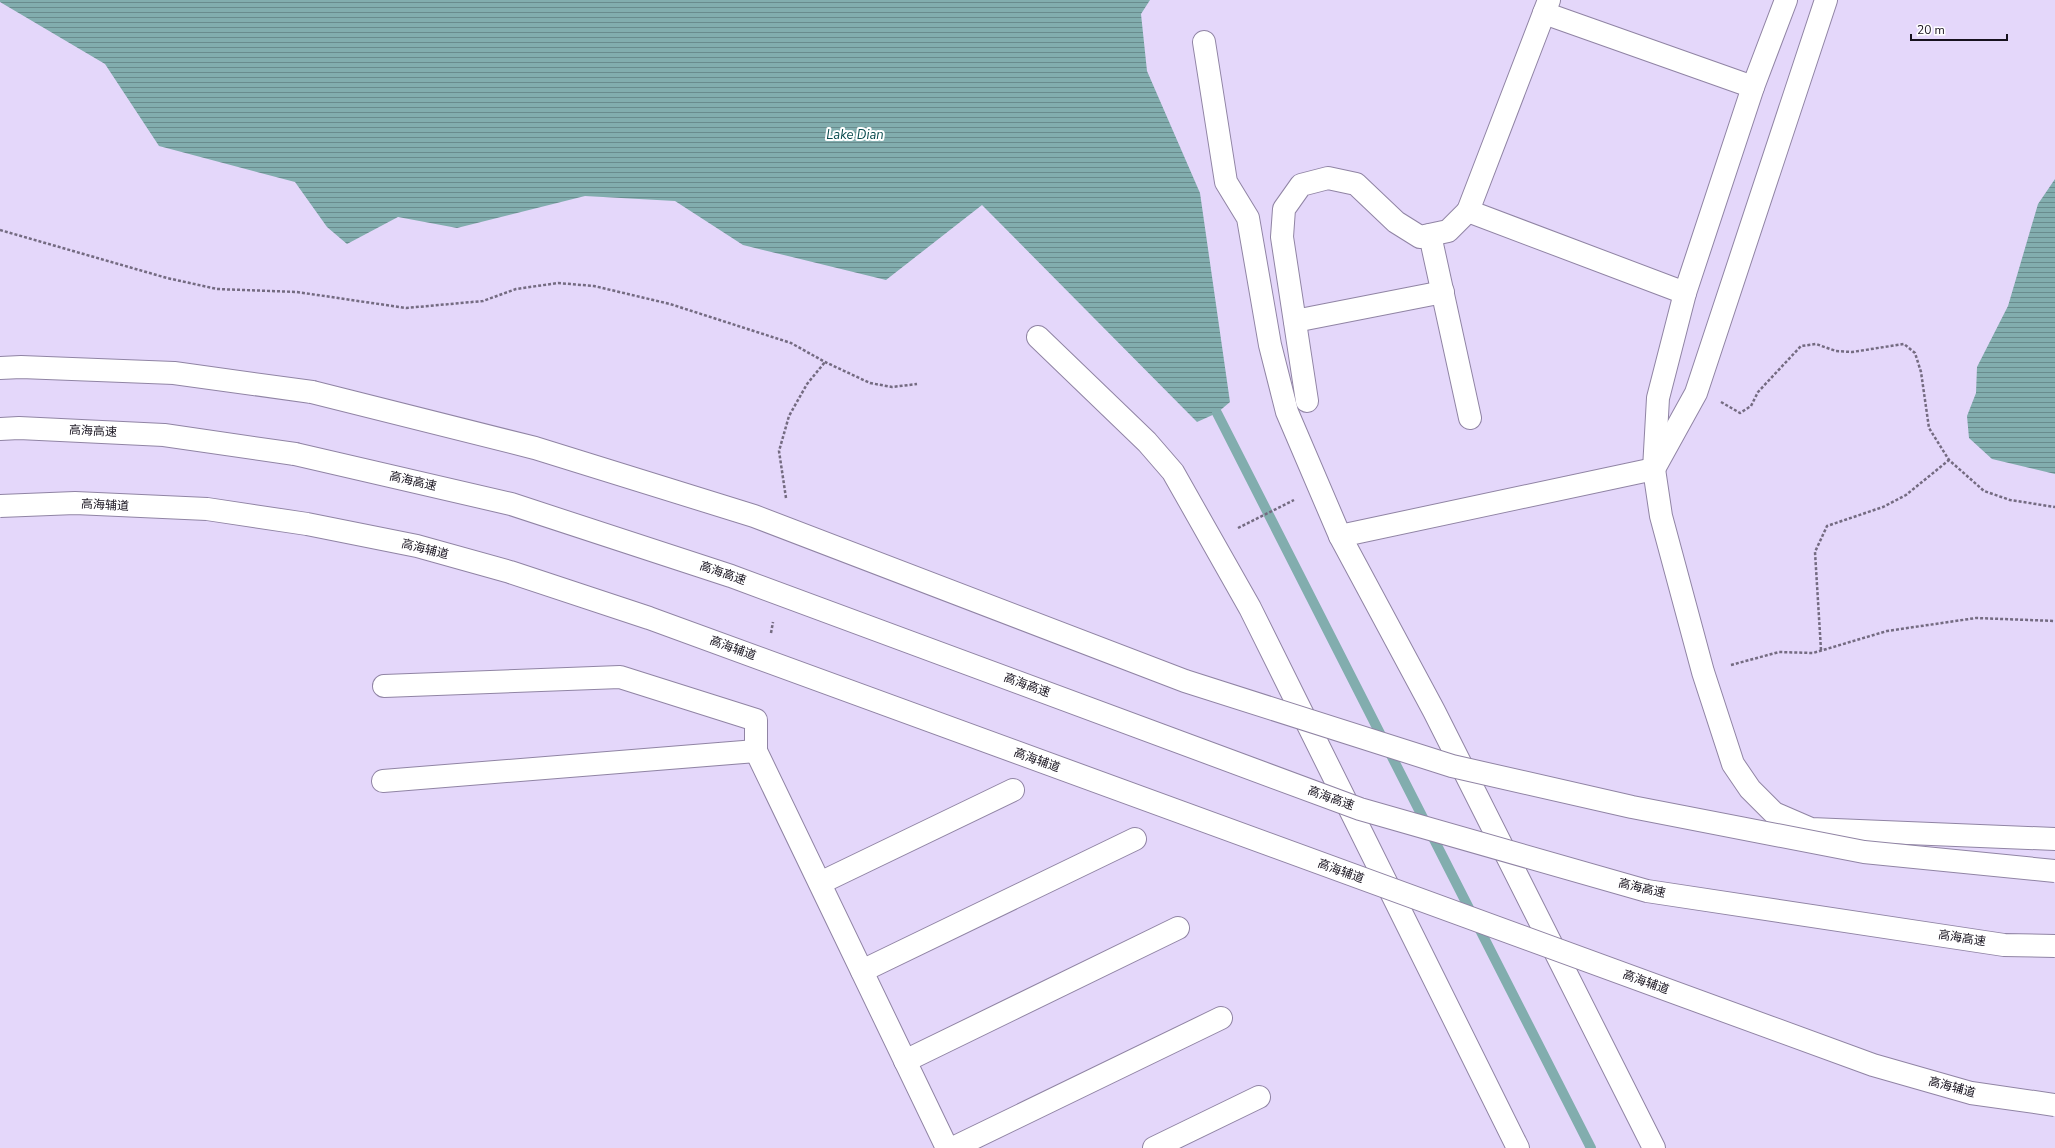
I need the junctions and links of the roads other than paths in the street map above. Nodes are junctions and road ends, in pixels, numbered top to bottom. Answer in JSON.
{"nodes":[{"id":1,"x":1786,"y":0,"type":"edge"},
{"id":2,"x":1826,"y":0,"type":"edge"},
{"id":3,"x":1547,"y":6,"type":"edge"},
{"id":4,"x":1204,"y":42,"type":"dead end"},
{"id":5,"x":1753,"y":87,"type":"junction"},
{"id":6,"x":1468,"y":211,"type":"junction"},
{"id":7,"x":1430,"y":235,"type":"junction"},
{"id":8,"x":1443,"y":292,"type":"junction"},
{"id":9,"x":1685,"y":293,"type":"junction"},
{"id":10,"x":1295,"y":321,"type":"junction"},
{"id":11,"x":1038,"y":337,"type":"dead end"},
{"id":12,"x":0,"y":368,"type":"edge"},
{"id":13,"x":1307,"y":401,"type":"dead end"},
{"id":14,"x":1470,"y":418,"type":"dead end"},
{"id":15,"x":0,"y":429,"type":"edge"},
{"id":16,"x":1654,"y":468,"type":"junction"},
{"id":17,"x":0,"y":506,"type":"edge"},
{"id":18,"x":1340,"y":536,"type":"junction"},
{"id":19,"x":384,"y":686,"type":"dead end"},
{"id":20,"x":756,"y":751,"type":"junction"},
{"id":21,"x":383,"y":781,"type":"dead end"},
{"id":22,"x":1013,"y":790,"type":"dead end"},
{"id":23,"x":1135,"y":839,"type":"dead end"},
{"id":24,"x":2055,"y":839,"type":"edge"},
{"id":25,"x":2055,"y":871,"type":"edge"},
{"id":26,"x":820,"y":883,"type":"junction"},
{"id":27,"x":1178,"y":928,"type":"dead end"},
{"id":28,"x":2055,"y":946,"type":"edge"},
{"id":29,"x":862,"y":972,"type":"junction"},
{"id":30,"x":1221,"y":1018,"type":"dead end"},
{"id":31,"x":905,"y":1060,"type":"junction"},
{"id":32,"x":1259,"y":1097,"type":"dead end"},
{"id":33,"x":2055,"y":1105,"type":"edge"},
{"id":34,"x":947,"y":1148,"type":"edge"},
{"id":35,"x":953,"y":1148,"type":"edge"},
{"id":36,"x":1154,"y":1148,"type":"edge"},
{"id":37,"x":1518,"y":1148,"type":"edge"},
{"id":38,"x":1654,"y":1148,"type":"edge"}],
"edges":[{"from":1,"to":5,"type":"main road"},
{"from":2,"to":16,"type":"main road"},
{"from":3,"to":5,"type":"main road"},
{"from":3,"to":6,"type":"main road"},
{"from":4,"to":18,"type":"main road"},
{"from":5,"to":9,"type":"main road"},
{"from":6,"to":7,"type":"main road"},
{"from":6,"to":9,"type":"main road"},
{"from":7,"to":8,"type":"main road"},
{"from":7,"to":10,"type":"main road"},
{"from":8,"to":10,"type":"main road"},
{"from":8,"to":14,"type":"main road"},
{"from":9,"to":16,"type":"main road"},
{"from":10,"to":13,"type":"main road"},
{"from":11,"to":37,"type":"main road"},
{"from":12,"to":25,"type":"main road","bridge":true},
{"from":15,"to":28,"type":"main road","name":"高海高速","bridge":true},
{"from":16,"to":18,"type":"main road"},
{"from":16,"to":24,"type":"main road"},
{"from":17,"to":33,"type":"main road","name":"高海辅道","bridge":true},
{"from":18,"to":38,"type":"main road"},
{"from":19,"to":20,"type":"main road"},
{"from":20,"to":21,"type":"main road"},
{"from":20,"to":26,"type":"main road"},
{"from":22,"to":26,"type":"main road"},
{"from":23,"to":29,"type":"main road"},
{"from":26,"to":29,"type":"main road"},
{"from":27,"to":31,"type":"main road"},
{"from":29,"to":31,"type":"main road"},
{"from":30,"to":35,"type":"main road"},
{"from":31,"to":34,"type":"main road"},
{"from":32,"to":36,"type":"main road"}]}
